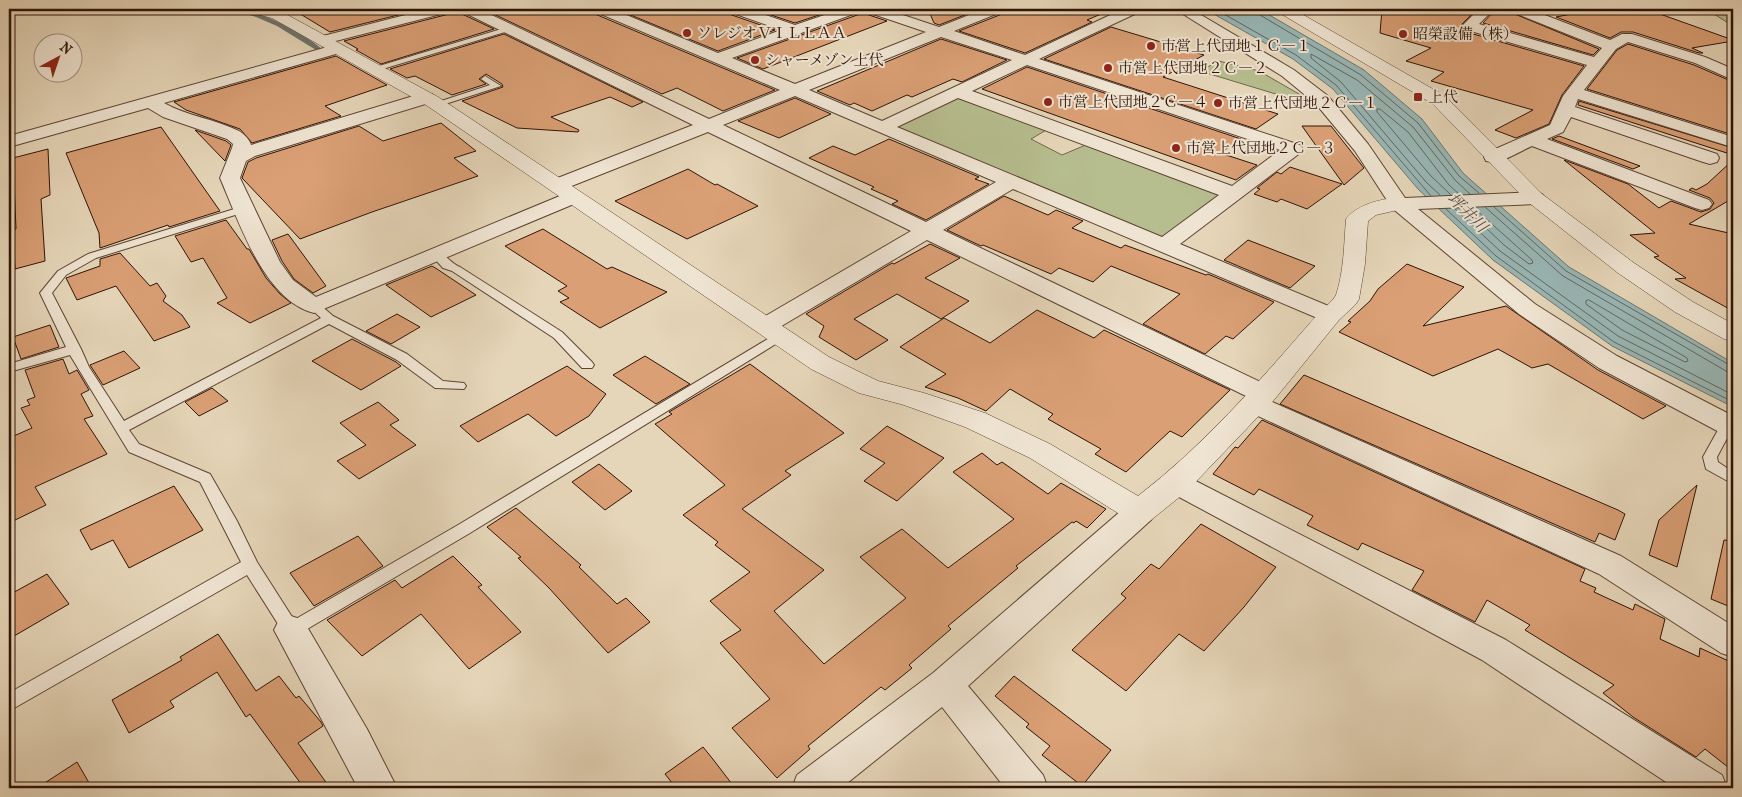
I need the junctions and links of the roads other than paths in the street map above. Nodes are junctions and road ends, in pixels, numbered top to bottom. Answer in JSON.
{"nodes":[{"id":1,"x":259,"y":9,"type":"edge"},
{"id":2,"x":444,"y":9,"type":"edge"},
{"id":3,"x":468,"y":9,"type":"edge"},
{"id":4,"x":601,"y":9,"type":"edge"},
{"id":5,"x":736,"y":9,"type":"edge"},
{"id":6,"x":854,"y":9,"type":"edge"},
{"id":7,"x":872,"y":9,"type":"edge"},
{"id":8,"x":996,"y":9,"type":"edge"},
{"id":9,"x":1134,"y":9,"type":"edge"},
{"id":10,"x":1283,"y":9,"type":"edge"},
{"id":11,"x":1487,"y":9,"type":"edge"},
{"id":12,"x":1517,"y":9,"type":"edge"},
{"id":13,"x":1175,"y":10,"type":"edge"},
{"id":14,"x":1652,"y":28,"type":"dead end"},
{"id":15,"x":511,"y":29,"type":"junction"},
{"id":16,"x":794,"y":30,"type":"junction"},
{"id":17,"x":940,"y":31,"type":"junction"},
{"id":18,"x":1627,"y":37,"type":"junction"},
{"id":19,"x":331,"y":45,"type":"junction"},
{"id":20,"x":1611,"y":46,"type":"junction"},
{"id":21,"x":718,"y":58,"type":"junction"},
{"id":22,"x":1025,"y":60,"type":"junction"},
{"id":23,"x":1597,"y":63,"type":"junction"},
{"id":24,"x":373,"y":69,"type":"junction"},
{"id":25,"x":1733,"y":75,"type":"edge"},
{"id":26,"x":485,"y":79,"type":"dead end"},
{"id":27,"x":794,"y":90,"type":"junction"},
{"id":28,"x":958,"y":92,"type":"junction"},
{"id":29,"x":1574,"y":92,"type":"junction"},
{"id":30,"x":431,"y":101,"type":"junction"},
{"id":31,"x":149,"y":102,"type":"junction"},
{"id":32,"x":1565,"y":109,"type":"junction"},
{"id":33,"x":709,"y":126,"type":"junction"},
{"id":34,"x":883,"y":127,"type":"junction"},
{"id":35,"x":1532,"y":140,"type":"junction"},
{"id":36,"x":9,"y":142,"type":"edge"},
{"id":37,"x":1732,"y":142,"type":"dead end"},
{"id":38,"x":1493,"y":157,"type":"junction"},
{"id":39,"x":237,"y":158,"type":"junction"},
{"id":40,"x":1710,"y":158,"type":"dead end"},
{"id":41,"x":1012,"y":181,"type":"junction"},
{"id":42,"x":565,"y":191,"type":"junction"},
{"id":43,"x":1235,"y":194,"type":"junction"},
{"id":44,"x":1528,"y":199,"type":"junction"},
{"id":45,"x":1408,"y":203,"type":"junction"},
{"id":46,"x":1702,"y":204,"type":"dead end"},
{"id":47,"x":244,"y":209,"type":"junction"},
{"id":48,"x":926,"y":232,"type":"junction"},
{"id":49,"x":1165,"y":246,"type":"junction"},
{"id":50,"x":437,"y":255,"type":"junction"},
{"id":51,"x":322,"y":312,"type":"junction"},
{"id":52,"x":1330,"y":315,"type":"junction"},
{"id":53,"x":773,"y":332,"type":"junction"},
{"id":54,"x":1733,"y":334,"type":"edge"},
{"id":55,"x":75,"y":348,"type":"junction"},
{"id":56,"x":588,"y":365,"type":"dead end"},
{"id":57,"x":9,"y":368,"type":"edge"},
{"id":58,"x":459,"y":386,"type":"dead end"},
{"id":59,"x":1259,"y":399,"type":"junction"},
{"id":60,"x":1731,"y":425,"type":"edge"},
{"id":61,"x":121,"y":428,"type":"junction"},
{"id":62,"x":1733,"y":479,"type":"edge"},
{"id":63,"x":1176,"y":483,"type":"junction"},
{"id":64,"x":1140,"y":512,"type":"junction"},
{"id":65,"x":250,"y":565,"type":"junction"},
{"id":66,"x":291,"y":630,"type":"junction"},
{"id":67,"x":1733,"y":643,"type":"edge"},
{"id":68,"x":945,"y":684,"type":"junction"},
{"id":69,"x":9,"y":703,"type":"edge"},
{"id":70,"x":378,"y":788,"type":"edge"},
{"id":71,"x":811,"y":788,"type":"edge"},
{"id":72,"x":1029,"y":788,"type":"edge"},
{"id":73,"x":1708,"y":788,"type":"edge"}],
"edges":[{"from":1,"to":19,"type":"street"},
{"from":2,"to":19,"type":"street"},
{"from":3,"to":15,"type":"street"},
{"from":4,"to":21,"type":"street"},
{"from":5,"to":16,"type":"street"},
{"from":6,"to":16,"type":"street"},
{"from":7,"to":17,"type":"street"},
{"from":8,"to":17,"type":"street"},
{"from":9,"to":22,"type":"street"},
{"from":10,"to":38,"type":"street"},
{"from":11,"to":23,"type":"street"},
{"from":12,"to":20,"type":"street"},
{"from":13,"to":45,"type":"street"},
{"from":14,"to":18,"type":"street"},
{"from":15,"to":24,"type":"lane"},
{"from":15,"to":33,"type":"street"},
{"from":16,"to":21,"type":"street"},
{"from":17,"to":22,"type":"street"},
{"from":17,"to":27,"type":"street"},
{"from":18,"to":20,"type":"street"},
{"from":18,"to":25,"type":"street"},
{"from":19,"to":24,"type":"street"},
{"from":19,"to":31,"type":"street"},
{"from":20,"to":23,"type":"street"},
{"from":21,"to":27,"type":"street"},
{"from":22,"to":28,"type":"street"},
{"from":22,"to":43,"type":"street"},
{"from":23,"to":29,"type":"street"},
{"from":24,"to":30,"type":"street"},
{"from":26,"to":30,"type":"lane"},
{"from":27,"to":33,"type":"street"},
{"from":27,"to":34,"type":"street"},
{"from":28,"to":34,"type":"street"},
{"from":28,"to":43,"type":"street"},
{"from":29,"to":32,"type":"street"},
{"from":29,"to":37,"type":"street"},
{"from":30,"to":39,"type":"street"},
{"from":30,"to":42,"type":"street"},
{"from":31,"to":36,"type":"street"},
{"from":31,"to":39,"type":"street"},
{"from":32,"to":35,"type":"street"},
{"from":32,"to":40,"type":"street"},
{"from":33,"to":42,"type":"street"},
{"from":33,"to":48,"type":"street"},
{"from":34,"to":41,"type":"street"},
{"from":35,"to":38,"type":"street"},
{"from":35,"to":46,"type":"street"},
{"from":38,"to":44,"type":"street"},
{"from":39,"to":47,"type":"street"},
{"from":41,"to":48,"type":"street"},
{"from":41,"to":49,"type":"street"},
{"from":42,"to":50,"type":"street"},
{"from":42,"to":53,"type":"street"},
{"from":43,"to":49,"type":"street"},
{"from":44,"to":45,"type":"street"},
{"from":44,"to":54,"type":"street"},
{"from":45,"to":52,"type":"street"},
{"from":45,"to":60,"type":"street"},
{"from":47,"to":51,"type":"street"},
{"from":47,"to":55,"type":"lane"},
{"from":48,"to":53,"type":"street"},
{"from":48,"to":59,"type":"street"},
{"from":49,"to":52,"type":"street"},
{"from":50,"to":51,"type":"street"},
{"from":50,"to":56,"type":"lane"},
{"from":51,"to":58,"type":"lane"},
{"from":51,"to":61,"type":"lane"},
{"from":52,"to":59,"type":"street"},
{"from":53,"to":64,"type":"street"},
{"from":53,"to":66,"type":"lane"},
{"from":55,"to":57,"type":"lane"},
{"from":55,"to":61,"type":"lane"},
{"from":59,"to":63,"type":"street"},
{"from":59,"to":67,"type":"street"},
{"from":60,"to":62,"type":"lane"},
{"from":61,"to":65,"type":"lane"},
{"from":63,"to":64,"type":"street"},
{"from":63,"to":73,"type":"street"},
{"from":64,"to":68,"type":"street"},
{"from":65,"to":66,"type":"lane"},
{"from":65,"to":69,"type":"lane"},
{"from":66,"to":70,"type":"street"},
{"from":68,"to":71,"type":"street"},
{"from":68,"to":72,"type":"street"}]}
